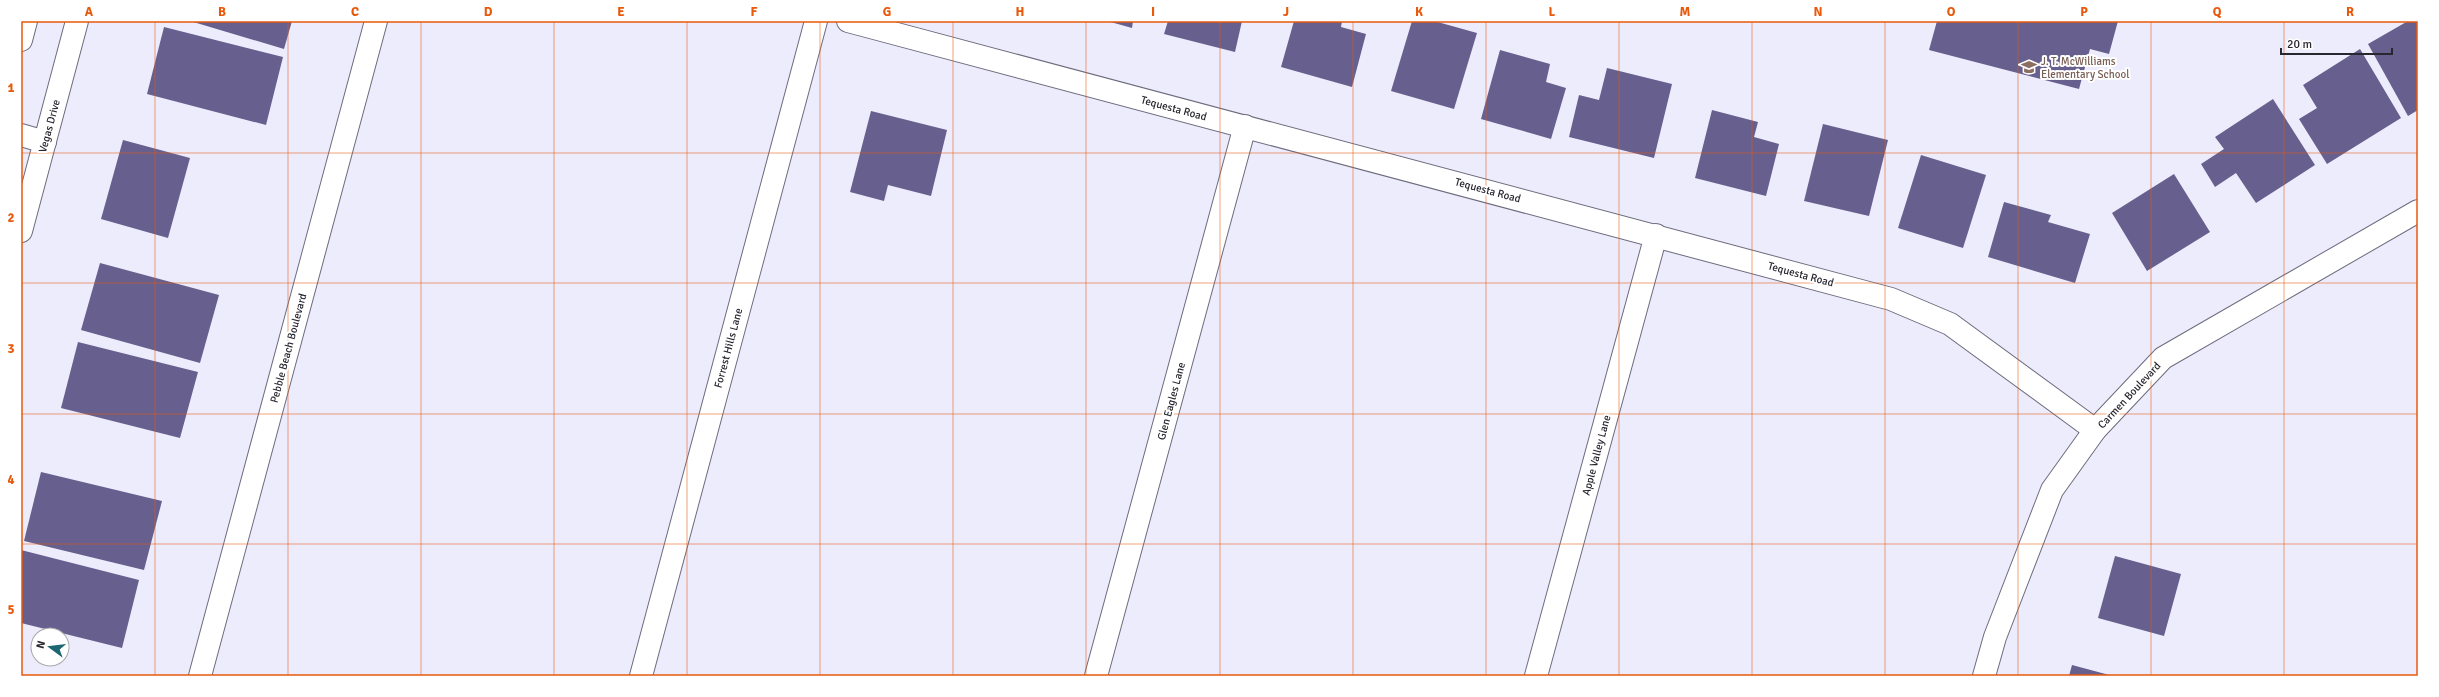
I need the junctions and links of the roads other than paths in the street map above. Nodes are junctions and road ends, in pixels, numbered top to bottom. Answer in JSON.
{"nodes":[{"id":1,"x":26,"y":21,"type":"edge"},
{"id":2,"x":77,"y":21,"type":"edge"},
{"id":3,"x":376,"y":21,"type":"edge"},
{"id":4,"x":816,"y":21,"type":"edge"},
{"id":5,"x":848,"y":21,"type":"edge"},
{"id":6,"x":21,"y":40,"type":"edge"},
{"id":7,"x":1245,"y":126,"type":"junction"},
{"id":8,"x":21,"y":135,"type":"edge"},
{"id":9,"x":45,"y":142,"type":"junction"},
{"id":10,"x":2418,"y":211,"type":"edge"},
{"id":11,"x":21,"y":231,"type":"edge"},
{"id":12,"x":1656,"y":235,"type":"junction"},
{"id":13,"x":2095,"y":430,"type":"junction"},
{"id":14,"x":200,"y":676,"type":"edge"},
{"id":15,"x":641,"y":676,"type":"edge"},
{"id":16,"x":1096,"y":676,"type":"edge"},
{"id":17,"x":1536,"y":676,"type":"edge"},
{"id":18,"x":1984,"y":676,"type":"edge"}],
"edges":[{"from":1,"to":6,"type":"street"},
{"from":2,"to":9,"type":"street","name":"Vegas Drive"},
{"from":3,"to":14,"type":"street","name":"Pebble Beach Boulevard"},
{"from":4,"to":15,"type":"street","name":"Forrest Hills Lane"},
{"from":5,"to":7,"type":"street","name":"Tequesta Road"},
{"from":7,"to":12,"type":"street","name":"Tequesta Road"},
{"from":7,"to":16,"type":"street","name":"Glen Eagles Lane"},
{"from":8,"to":9,"type":"street"},
{"from":9,"to":11,"type":"street","name":"Vegas Drive"},
{"from":10,"to":13,"type":"street","name":"Carmen Boulevard"},
{"from":12,"to":13,"type":"street","name":"Tequesta Road"},
{"from":12,"to":17,"type":"street","name":"Apple Valley Lane"},
{"from":13,"to":18,"type":"street","name":"Carmen Boulevard"}]}
